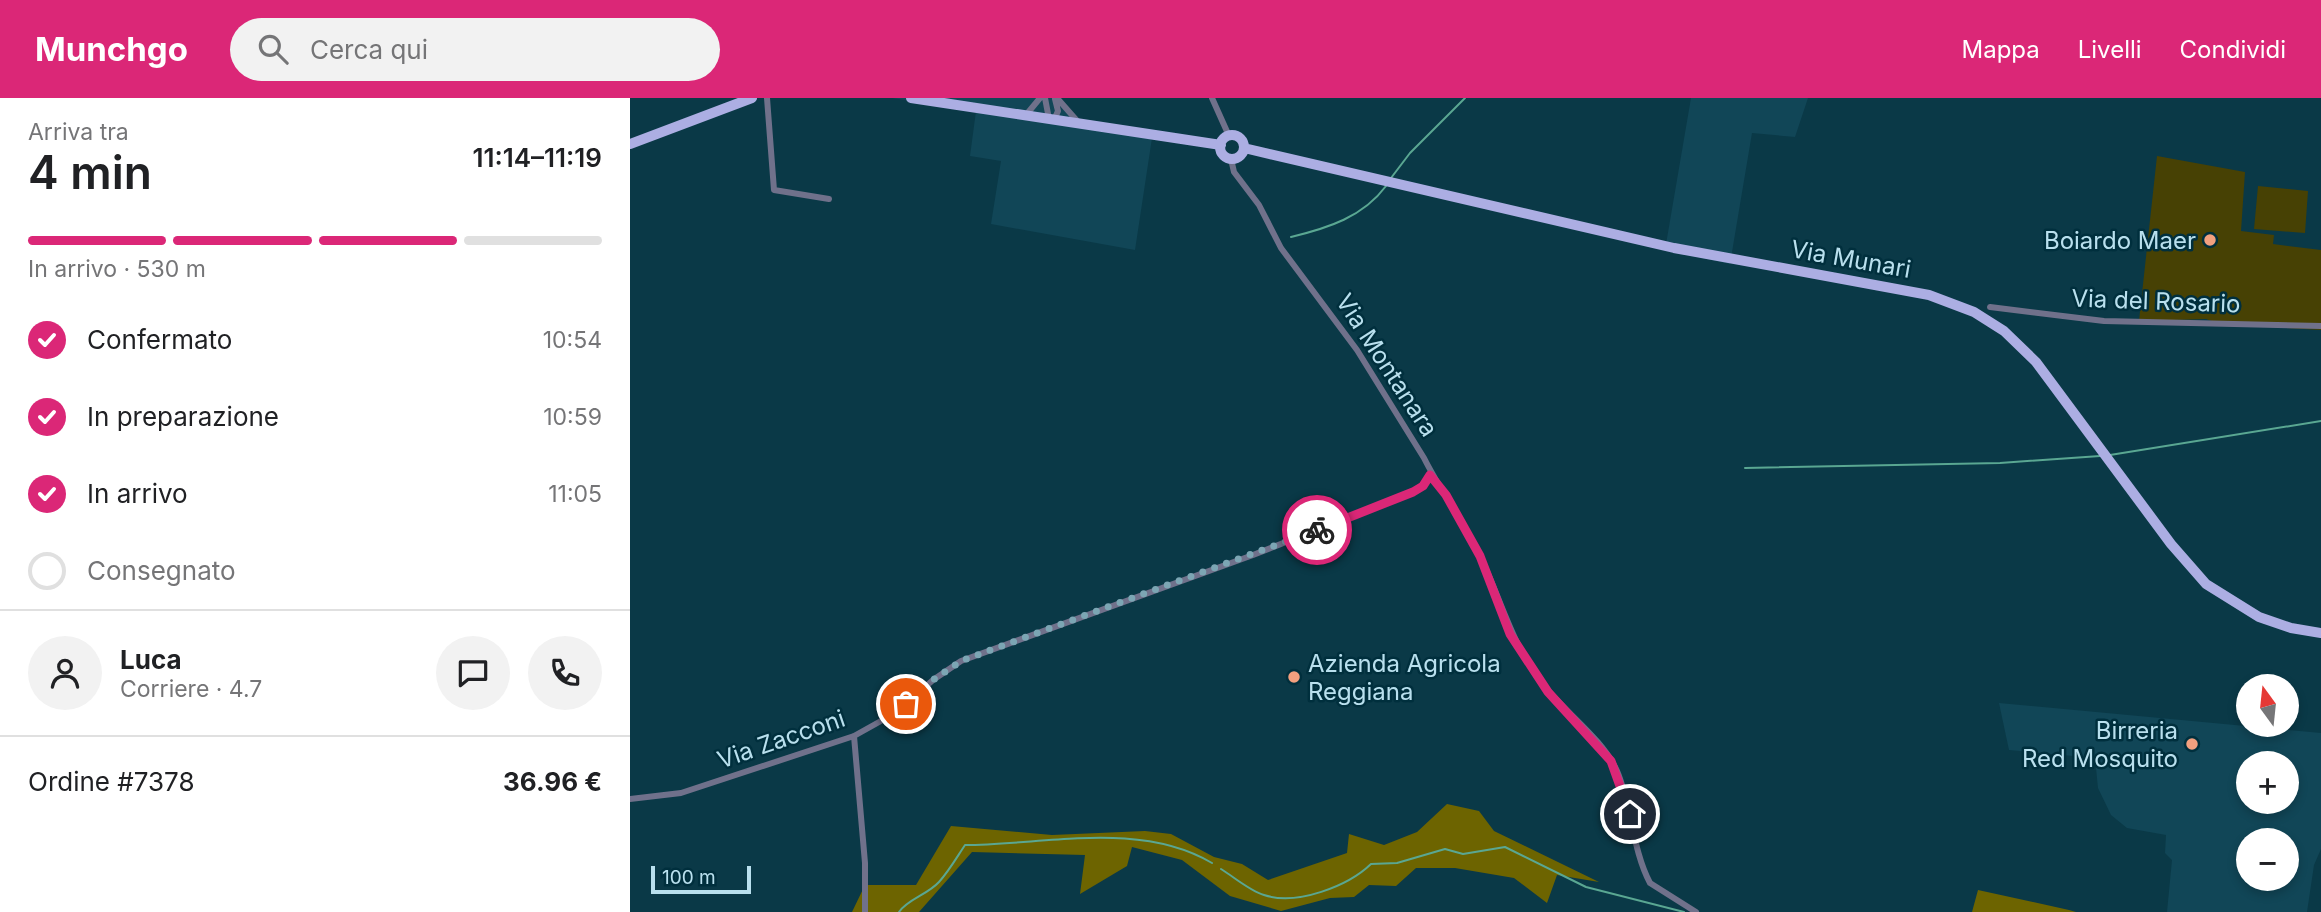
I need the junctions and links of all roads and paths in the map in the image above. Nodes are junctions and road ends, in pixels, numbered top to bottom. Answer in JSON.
{"nodes":[{"id":1,"x":752,"y":98,"type":"edge"},
{"id":2,"x":767,"y":98,"type":"edge"},
{"id":3,"x":911,"y":98,"type":"edge"},
{"id":4,"x":1042,"y":98,"type":"edge"},
{"id":5,"x":1056,"y":98,"type":"edge"},
{"id":6,"x":1212,"y":98,"type":"edge"},
{"id":7,"x":1026,"y":116,"type":"junction"},
{"id":8,"x":1051,"y":120,"type":"junction"},
{"id":9,"x":1080,"y":124,"type":"junction"},
{"id":10,"x":1229,"y":136,"type":"junction"},
{"id":11,"x":630,"y":144,"type":"edge"},
{"id":12,"x":1221,"y":145,"type":"junction"},
{"id":13,"x":1244,"y":148,"type":"junction"},
{"id":14,"x":1231,"y":159,"type":"junction"},
{"id":15,"x":829,"y":198,"type":"dead end"},
{"id":16,"x":1990,"y":307,"type":"dead end"},
{"id":17,"x":2321,"y":326,"type":"edge"},
{"id":18,"x":1430,"y":475,"type":"junction"},
{"id":19,"x":2321,"y":633,"type":"edge"},
{"id":20,"x":853,"y":736,"type":"junction"},
{"id":21,"x":630,"y":799,"type":"edge"},
{"id":22,"x":865,"y":912,"type":"edge"},
{"id":23,"x":1696,"y":912,"type":"edge"}],
"edges":[{"from":1,"to":11,"type":"main road"},
{"from":2,"to":15,"type":"street"},
{"from":3,"to":7,"type":"main road"},
{"from":4,"to":7,"type":"street"},
{"from":4,"to":8,"type":"street"},
{"from":5,"to":8,"type":"street"},
{"from":5,"to":9,"type":"street"},
{"from":6,"to":10,"type":"street"},
{"from":7,"to":8,"type":"main road"},
{"from":8,"to":9,"type":"main road"},
{"from":9,"to":12,"type":"main road"},
{"from":10,"to":12,"type":"main road"},
{"from":10,"to":13,"type":"main road","name":"Via Munari"},
{"from":12,"to":14,"type":"main road"},
{"from":13,"to":14,"type":"main road"},
{"from":13,"to":19,"type":"main road","name":"Via Munari"},
{"from":14,"to":18,"type":"street","name":"Via Montanara"},
{"from":16,"to":17,"type":"street","name":"Via del Rosario"},
{"from":18,"to":20,"type":"street","name":"Via Zacconi"},
{"from":18,"to":23,"type":"street","name":"Via Montanara"},
{"from":20,"to":21,"type":"street","name":"Via Zacconi"},
{"from":20,"to":22,"type":"street"}]}
